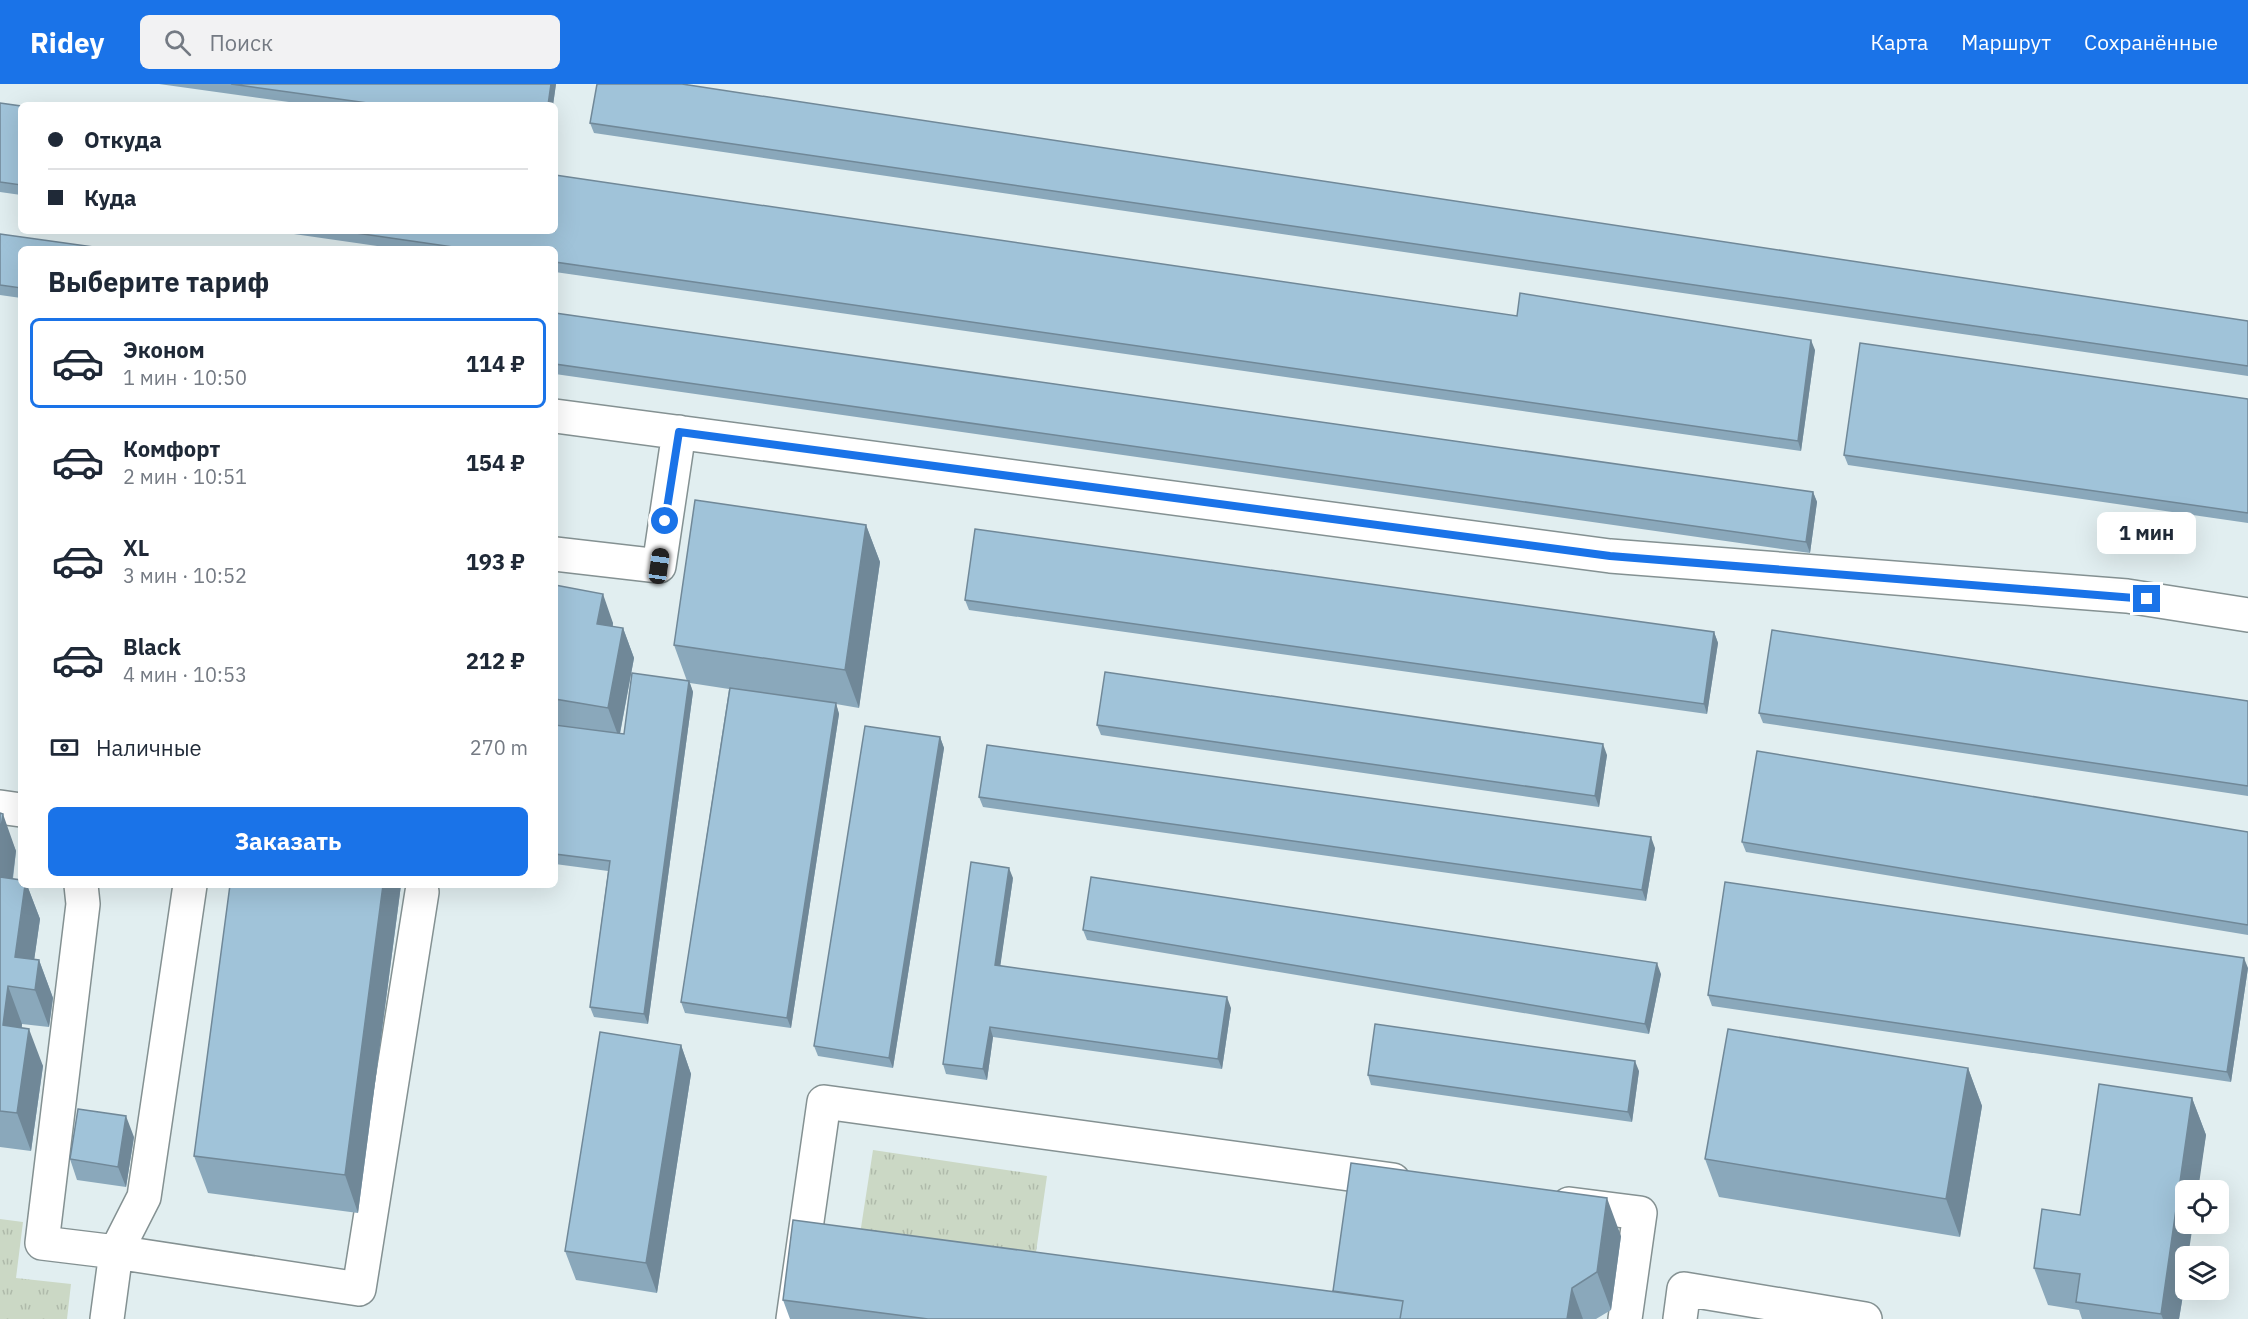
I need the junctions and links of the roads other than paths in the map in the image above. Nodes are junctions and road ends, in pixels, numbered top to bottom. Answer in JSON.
{"nodes":[{"id":1,"x":558,"y":416,"type":"edge"},
{"id":2,"x":679,"y":432,"type":"junction"},
{"id":3,"x":558,"y":555,"type":"edge"},
{"id":4,"x":2248,"y":615,"type":"edge"},
{"id":5,"x":0,"y":807,"type":"edge"},
{"id":6,"x":18,"y":810,"type":"edge"},
{"id":7,"x":81,"y":888,"type":"edge"},
{"id":8,"x":190,"y":888,"type":"edge"},
{"id":9,"x":422,"y":892,"type":"dead end"},
{"id":10,"x":1428,"y":1184,"type":"edge"},
{"id":11,"x":1534,"y":1199,"type":"edge"},
{"id":12,"x":116,"y":1252,"type":"junction"},
{"id":13,"x":107,"y":1319,"type":"edge"},
{"id":14,"x":793,"y":1319,"type":"edge"},
{"id":15,"x":1625,"y":1319,"type":"edge"},
{"id":16,"x":1680,"y":1319,"type":"edge"},
{"id":17,"x":1865,"y":1319,"type":"edge"}],
"edges":[{"from":1,"to":2,"type":"lane"},
{"from":2,"to":3,"type":"lane"},
{"from":2,"to":4,"type":"lane"},
{"from":5,"to":6,"type":"lane"},
{"from":7,"to":12,"type":"lane"},
{"from":8,"to":12,"type":"lane"},
{"from":9,"to":12,"type":"lane"},
{"from":10,"to":14,"type":"lane"},
{"from":11,"to":15,"type":"lane"},
{"from":12,"to":13,"type":"lane"},
{"from":16,"to":17,"type":"lane"}]}
